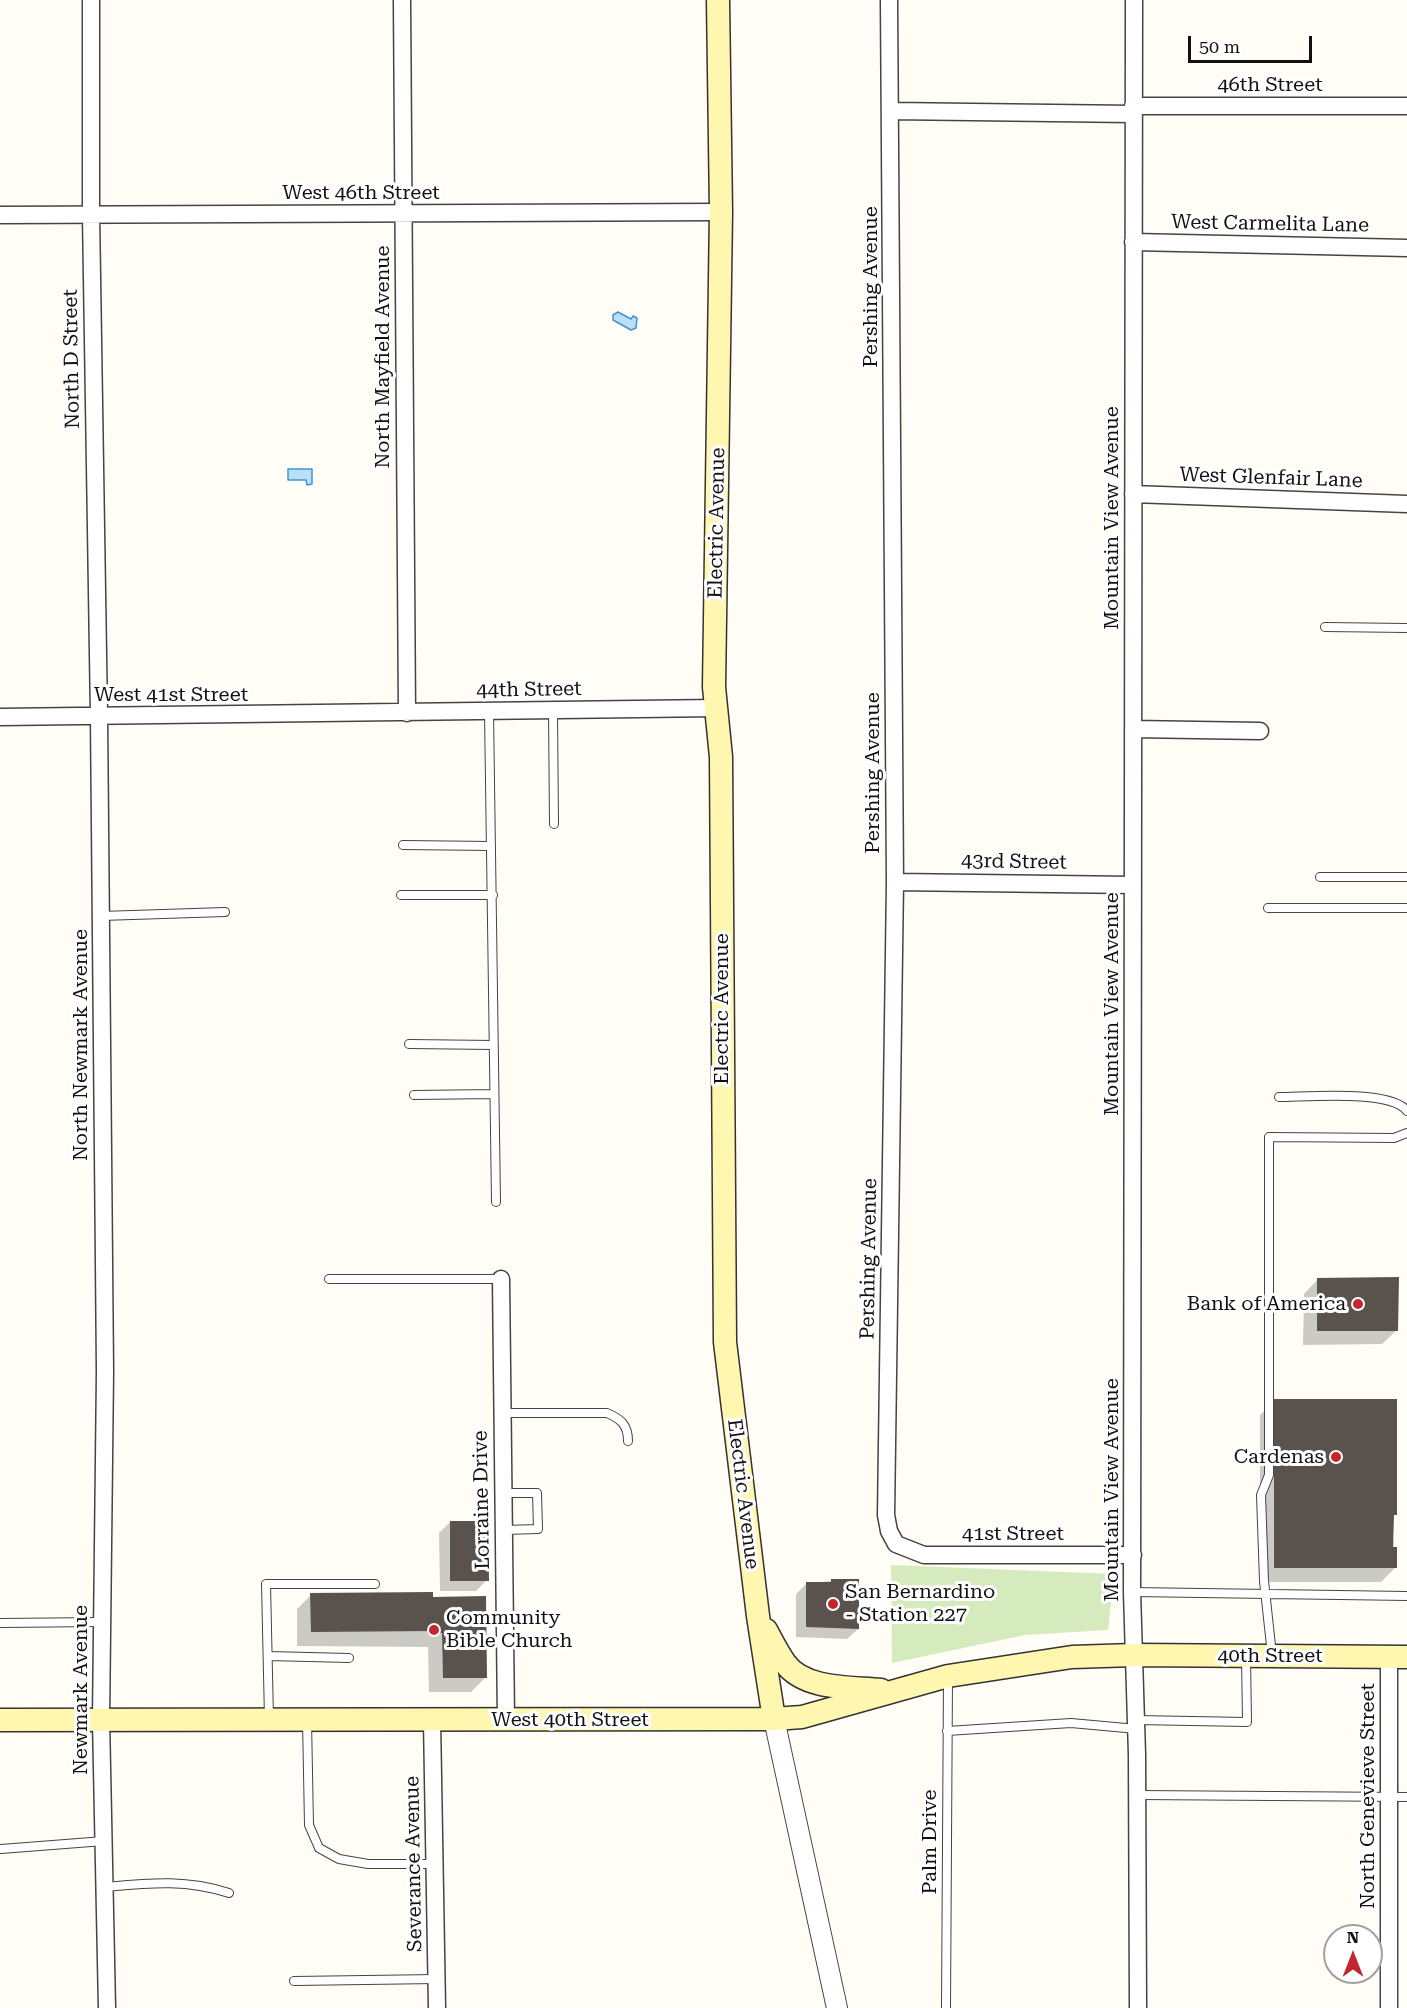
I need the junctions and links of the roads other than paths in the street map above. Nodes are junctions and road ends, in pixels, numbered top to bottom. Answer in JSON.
{"nodes":[{"id":1,"x":91,"y":0,"type":"edge"},
{"id":2,"x":402,"y":0,"type":"edge"},
{"id":3,"x":718,"y":0,"type":"edge"},
{"id":4,"x":889,"y":0,"type":"edge"},
{"id":5,"x":1134,"y":0,"type":"edge"},
{"id":6,"x":1407,"y":106,"type":"edge"},
{"id":7,"x":1133,"y":110,"type":"junction"},
{"id":8,"x":891,"y":111,"type":"junction"},
{"id":9,"x":721,"y":212,"type":"junction"},
{"id":10,"x":403,"y":213,"type":"junction"},
{"id":11,"x":0,"y":215,"type":"edge"},
{"id":12,"x":91,"y":215,"type":"junction"},
{"id":13,"x":1133,"y":242,"type":"junction"},
{"id":14,"x":1407,"y":248,"type":"edge"},
{"id":15,"x":1133,"y":494,"type":"junction"},
{"id":16,"x":1407,"y":504,"type":"edge"},
{"id":17,"x":1324,"y":627,"type":"dead end"},
{"id":18,"x":1407,"y":628,"type":"edge"},
{"id":19,"x":717,"y":708,"type":"junction"},
{"id":20,"x":553,"y":711,"type":"junction"},
{"id":21,"x":489,"y":712,"type":"junction"},
{"id":22,"x":407,"y":713,"type":"junction"},
{"id":23,"x":341,"y":714,"type":"joint"},
{"id":24,"x":99,"y":716,"type":"junction"},
{"id":25,"x":0,"y":717,"type":"edge"},
{"id":26,"x":1133,"y":729,"type":"junction"},
{"id":27,"x":1260,"y":730,"type":"dead end"},
{"id":28,"x":554,"y":824,"type":"dead end"},
{"id":29,"x":403,"y":845,"type":"dead end"},
{"id":30,"x":491,"y":846,"type":"junction"},
{"id":31,"x":1320,"y":877,"type":"dead end"},
{"id":32,"x":1407,"y":877,"type":"edge"},
{"id":33,"x":895,"y":882,"type":"junction"},
{"id":34,"x":1133,"y":885,"type":"junction"},
{"id":35,"x":401,"y":895,"type":"dead end"},
{"id":36,"x":493,"y":895,"type":"junction"},
{"id":37,"x":1268,"y":908,"type":"dead end"},
{"id":38,"x":1407,"y":908,"type":"edge"},
{"id":39,"x":225,"y":912,"type":"dead end"},
{"id":40,"x":101,"y":916,"type":"junction"},
{"id":41,"x":409,"y":1044,"type":"dead end"},
{"id":42,"x":493,"y":1045,"type":"junction"},
{"id":43,"x":494,"y":1094,"type":"junction"},
{"id":44,"x":414,"y":1095,"type":"dead end"},
{"id":45,"x":1279,"y":1097,"type":"dead end"},
{"id":46,"x":1407,"y":1111,"type":"edge"},
{"id":47,"x":1407,"y":1133,"type":"edge"},
{"id":48,"x":496,"y":1202,"type":"dead end"},
{"id":49,"x":329,"y":1279,"type":"dead end"},
{"id":50,"x":501,"y":1280,"type":"joint"},
{"id":51,"x":105,"y":1372,"type":"joint"},
{"id":52,"x":502,"y":1413,"type":"junction"},
{"id":53,"x":628,"y":1441,"type":"dead end"},
{"id":54,"x":503,"y":1493,"type":"junction"},
{"id":55,"x":504,"y":1530,"type":"junction"},
{"id":56,"x":896,"y":1544,"type":"joint"},
{"id":57,"x":1133,"y":1555,"type":"junction"},
{"id":58,"x":375,"y":1584,"type":"dead end"},
{"id":59,"x":1132,"y":1592,"type":"junction"},
{"id":60,"x":1265,"y":1595,"type":"junction"},
{"id":61,"x":1407,"y":1596,"type":"edge"},
{"id":62,"x":758,"y":1616,"type":"junction"},
{"id":63,"x":101,"y":1622,"type":"junction"},
{"id":64,"x":0,"y":1623,"type":"edge"},
{"id":65,"x":1134,"y":1655,"type":"junction"},
{"id":66,"x":268,"y":1656,"type":"junction"},
{"id":67,"x":1246,"y":1656,"type":"junction"},
{"id":68,"x":1272,"y":1656,"type":"junction"},
{"id":69,"x":1398,"y":1657,"type":"edge"},
{"id":70,"x":349,"y":1658,"type":"dead end"},
{"id":71,"x":948,"y":1676,"type":"junction"},
{"id":72,"x":894,"y":1691,"type":"junction"},
{"id":73,"x":774,"y":1719,"type":"junction"},
{"id":74,"x":0,"y":1720,"type":"edge"},
{"id":75,"x":101,"y":1720,"type":"junction"},
{"id":76,"x":269,"y":1720,"type":"junction"},
{"id":77,"x":307,"y":1720,"type":"junction"},
{"id":78,"x":432,"y":1720,"type":"junction"},
{"id":79,"x":506,"y":1720,"type":"junction"},
{"id":80,"x":1136,"y":1725,"type":"junction"},
{"id":81,"x":947,"y":1731,"type":"junction"},
{"id":82,"x":1138,"y":1795,"type":"junction"},
{"id":83,"x":1389,"y":1796,"type":"junction"},
{"id":84,"x":1407,"y":1797,"type":"edge"},
{"id":85,"x":104,"y":1841,"type":"junction"},
{"id":86,"x":1,"y":1849,"type":"edge"},
{"id":87,"x":435,"y":1864,"type":"junction"},
{"id":88,"x":104,"y":1887,"type":"junction"},
{"id":89,"x":229,"y":1893,"type":"dead end"},
{"id":90,"x":437,"y":1978,"type":"junction"},
{"id":91,"x":294,"y":1981,"type":"dead end"},
{"id":92,"x":107,"y":2008,"type":"edge"},
{"id":93,"x":437,"y":2008,"type":"edge"},
{"id":94,"x":837,"y":2008,"type":"edge"},
{"id":95,"x":946,"y":2008,"type":"edge"},
{"id":96,"x":1138,"y":2008,"type":"edge"},
{"id":97,"x":1389,"y":2008,"type":"edge"}],
"edges":[{"from":1,"to":12,"type":"street","name":"North D Street"},
{"from":2,"to":10,"type":"street","name":"North Mayfield Avenue"},
{"from":3,"to":9,"type":"main road","name":"Electric Avenue"},
{"from":4,"to":8,"type":"street","name":"Pershing Avenue"},
{"from":5,"to":7,"type":"street","name":"Mountain View Avenue"},
{"from":6,"to":7,"type":"street","name":"46th Street"},
{"from":7,"to":8,"type":"street","name":"46th Street"},
{"from":7,"to":13,"type":"street","name":"Mountain View Avenue"},
{"from":8,"to":33,"type":"street","name":"Pershing Avenue"},
{"from":9,"to":10,"type":"street","name":"West 46th Street"},
{"from":9,"to":19,"type":"main road","name":"Electric Avenue"},
{"from":10,"to":12,"type":"street","name":"West 46th Street"},
{"from":10,"to":22,"type":"street","name":"North Mayfield Avenue"},
{"from":11,"to":12,"type":"street","name":"West 46th Street"},
{"from":12,"to":24,"type":"street","name":"North D Street"},
{"from":13,"to":14,"type":"street","name":"West Carmelita Lane"},
{"from":13,"to":15,"type":"street","name":"Mountain View Avenue"},
{"from":15,"to":16,"type":"street","name":"West Glenfair Lane"},
{"from":15,"to":26,"type":"street","name":"Mountain View Avenue"},
{"from":17,"to":18,"type":"lane"},
{"from":19,"to":20,"type":"street","name":"44th Street"},
{"from":19,"to":62,"type":"main road","name":"Electric Avenue"},
{"from":20,"to":21,"type":"street","name":"44th Street"},
{"from":20,"to":28,"type":"lane"},
{"from":21,"to":22,"type":"street","name":"44th Street"},
{"from":21,"to":30,"type":"lane"},
{"from":22,"to":23,"type":"street","name":"44th Street"},
{"from":23,"to":24,"type":"street","name":"West 41st Street"},
{"from":24,"to":25,"type":"street","name":"West 41st Street"},
{"from":24,"to":40,"type":"street","name":"North Newmark Avenue"},
{"from":26,"to":27,"type":"street"},
{"from":26,"to":34,"type":"street","name":"Mountain View Avenue"},
{"from":29,"to":30,"type":"lane"},
{"from":30,"to":36,"type":"lane"},
{"from":31,"to":32,"type":"lane"},
{"from":33,"to":34,"type":"street","name":"43rd Street"},
{"from":33,"to":56,"type":"street","name":"Pershing Avenue"},
{"from":34,"to":57,"type":"street","name":"Mountain View Avenue"},
{"from":35,"to":36,"type":"lane"},
{"from":36,"to":42,"type":"lane"},
{"from":37,"to":38,"type":"lane"},
{"from":39,"to":40,"type":"lane"},
{"from":40,"to":51,"type":"street","name":"North Newmark Avenue"},
{"from":41,"to":42,"type":"lane"},
{"from":42,"to":43,"type":"lane"},
{"from":43,"to":44,"type":"lane"},
{"from":43,"to":48,"type":"lane"},
{"from":45,"to":46,"type":"lane"},
{"from":47,"to":60,"type":"lane"},
{"from":49,"to":50,"type":"lane"},
{"from":50,"to":52,"type":"street","name":"Lorraine Drive"},
{"from":51,"to":63,"type":"street","name":"Newmark Avenue"},
{"from":52,"to":53,"type":"lane"},
{"from":52,"to":54,"type":"street","name":"Lorraine Drive"},
{"from":54,"to":55,"type":"street","name":"Lorraine Drive"},
{"from":54,"to":55,"type":"lane"},
{"from":55,"to":79,"type":"street","name":"Lorraine Drive"},
{"from":56,"to":57,"type":"street","name":"41st Street"},
{"from":57,"to":59,"type":"street","name":"Mountain View Avenue"},
{"from":58,"to":66,"type":"lane"},
{"from":59,"to":60,"type":"lane"},
{"from":59,"to":65,"type":"street","name":"Mountain View Avenue"},
{"from":60,"to":61,"type":"lane"},
{"from":60,"to":68,"type":"lane"},
{"from":62,"to":72,"type":"main road"},
{"from":62,"to":73,"type":"main road","name":"Electric Avenue"},
{"from":63,"to":64,"type":"lane"},
{"from":63,"to":75,"type":"street","name":"Newmark Avenue"},
{"from":65,"to":67,"type":"main road","name":"40th Street"},
{"from":65,"to":71,"type":"main road","name":"West 40th Street"},
{"from":65,"to":80,"type":"street","name":"Mountain View Avenue"},
{"from":66,"to":70,"type":"lane"},
{"from":66,"to":76,"type":"lane"},
{"from":67,"to":68,"type":"main road","name":"40th Street"},
{"from":67,"to":80,"type":"lane"},
{"from":68,"to":69,"type":"main road","name":"40th Street"},
{"from":69,"to":83,"type":"street","name":"North Genevieve Street"},
{"from":71,"to":72,"type":"main road","name":"West 40th Street"},
{"from":71,"to":81,"type":"lane","name":"Palm Drive"},
{"from":72,"to":73,"type":"main road","name":"West 40th Street"},
{"from":73,"to":79,"type":"main road","name":"West 40th Street"},
{"from":73,"to":94,"type":"street","name":"Electric Avenue"},
{"from":74,"to":75,"type":"main road","name":"West 40th Street"},
{"from":75,"to":76,"type":"main road","name":"West 40th Street"},
{"from":75,"to":85,"type":"street","name":"Newmark Avenue"},
{"from":76,"to":77,"type":"main road","name":"West 40th Street"},
{"from":77,"to":78,"type":"main road","name":"West 40th Street"},
{"from":77,"to":87,"type":"lane"},
{"from":78,"to":79,"type":"main road","name":"West 40th Street"},
{"from":78,"to":87,"type":"street","name":"Severance Avenue"},
{"from":80,"to":81,"type":"lane"},
{"from":80,"to":82,"type":"street","name":"Mountain View Avenue"},
{"from":81,"to":95,"type":"lane","name":"Palm Drive"},
{"from":82,"to":83,"type":"lane"},
{"from":82,"to":96,"type":"street","name":"Mountain View Avenue"},
{"from":83,"to":84,"type":"lane"},
{"from":83,"to":97,"type":"street","name":"North Genevieve Street"},
{"from":85,"to":86,"type":"lane"},
{"from":85,"to":88,"type":"street","name":"Newmark Avenue"},
{"from":87,"to":90,"type":"street","name":"Severance Avenue"},
{"from":88,"to":89,"type":"lane"},
{"from":88,"to":92,"type":"street","name":"Newmark Avenue"},
{"from":90,"to":91,"type":"lane"},
{"from":90,"to":93,"type":"street","name":"Severance Avenue"}]}
